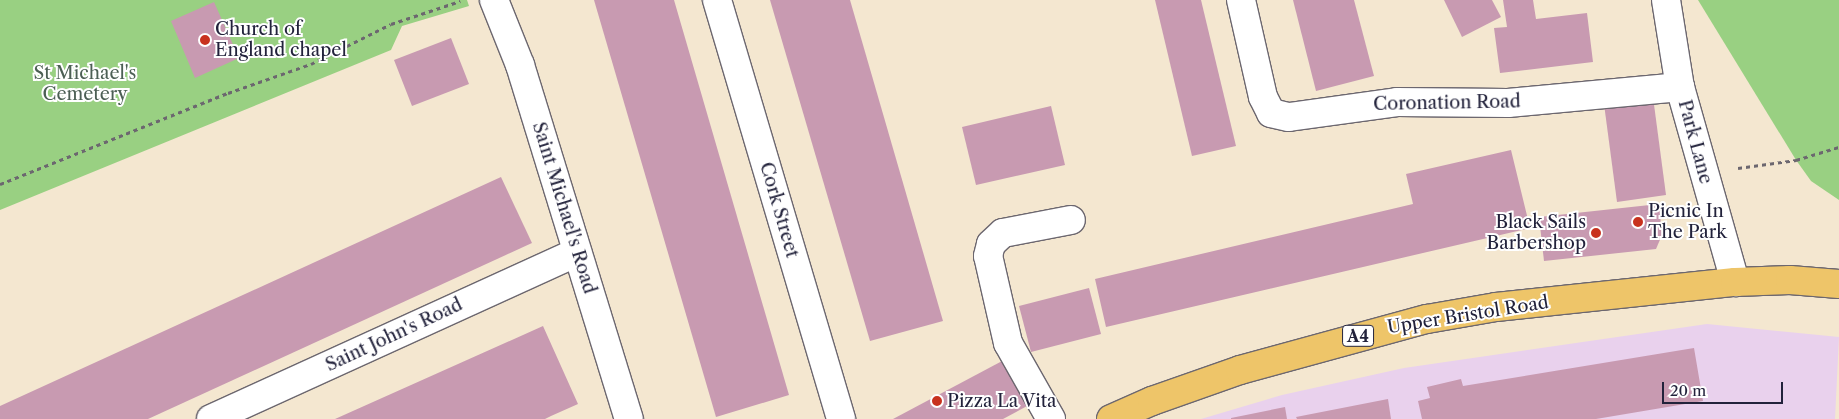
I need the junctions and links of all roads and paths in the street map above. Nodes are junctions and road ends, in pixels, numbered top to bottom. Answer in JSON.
{"nodes":[{"id":1,"x":463,"y":0,"type":"edge"},
{"id":2,"x":494,"y":0,"type":"edge"},
{"id":3,"x":717,"y":0,"type":"edge"},
{"id":4,"x":1241,"y":0,"type":"edge"},
{"id":5,"x":1666,"y":0,"type":"edge"},
{"id":6,"x":1680,"y":86,"type":"junction"},
{"id":7,"x":1839,"y":147,"type":"edge"},
{"id":8,"x":1703,"y":173,"type":"junction"},
{"id":9,"x":0,"y":184,"type":"edge"},
{"id":10,"x":1071,"y":220,"type":"dead end"},
{"id":11,"x":577,"y":252,"type":"junction"},
{"id":12,"x":1735,"y":282,"type":"junction"},
{"id":13,"x":1839,"y":284,"type":"edge"},
{"id":14,"x":211,"y":419,"type":"edge"},
{"id":15,"x":629,"y":419,"type":"edge"},
{"id":16,"x":841,"y":419,"type":"edge"},
{"id":17,"x":1051,"y":419,"type":"edge"},
{"id":18,"x":1111,"y":419,"type":"edge"}],
"edges":[{"from":1,"to":9,"type":"path"},
{"from":2,"to":11,"type":"street","name":"Saint Michael's Road"},
{"from":3,"to":16,"type":"street","name":"Cork Street"},
{"from":4,"to":6,"type":"street","name":"Coronation Road"},
{"from":5,"to":6,"type":"street","name":"Park Lane"},
{"from":6,"to":8,"type":"street","name":"Park Lane"},
{"from":7,"to":8,"type":"path"},
{"from":8,"to":12,"type":"street","name":"Park Lane"},
{"from":10,"to":17,"type":"street"},
{"from":11,"to":14,"type":"street","name":"Saint John's Road"},
{"from":11,"to":15,"type":"street","name":"Saint Michael's Road"},
{"from":12,"to":13,"type":"main road","name":"Upper Bristol Road","number":"A4"},
{"from":12,"to":18,"type":"main road","name":"Upper Bristol Road","number":"A4"}]}
